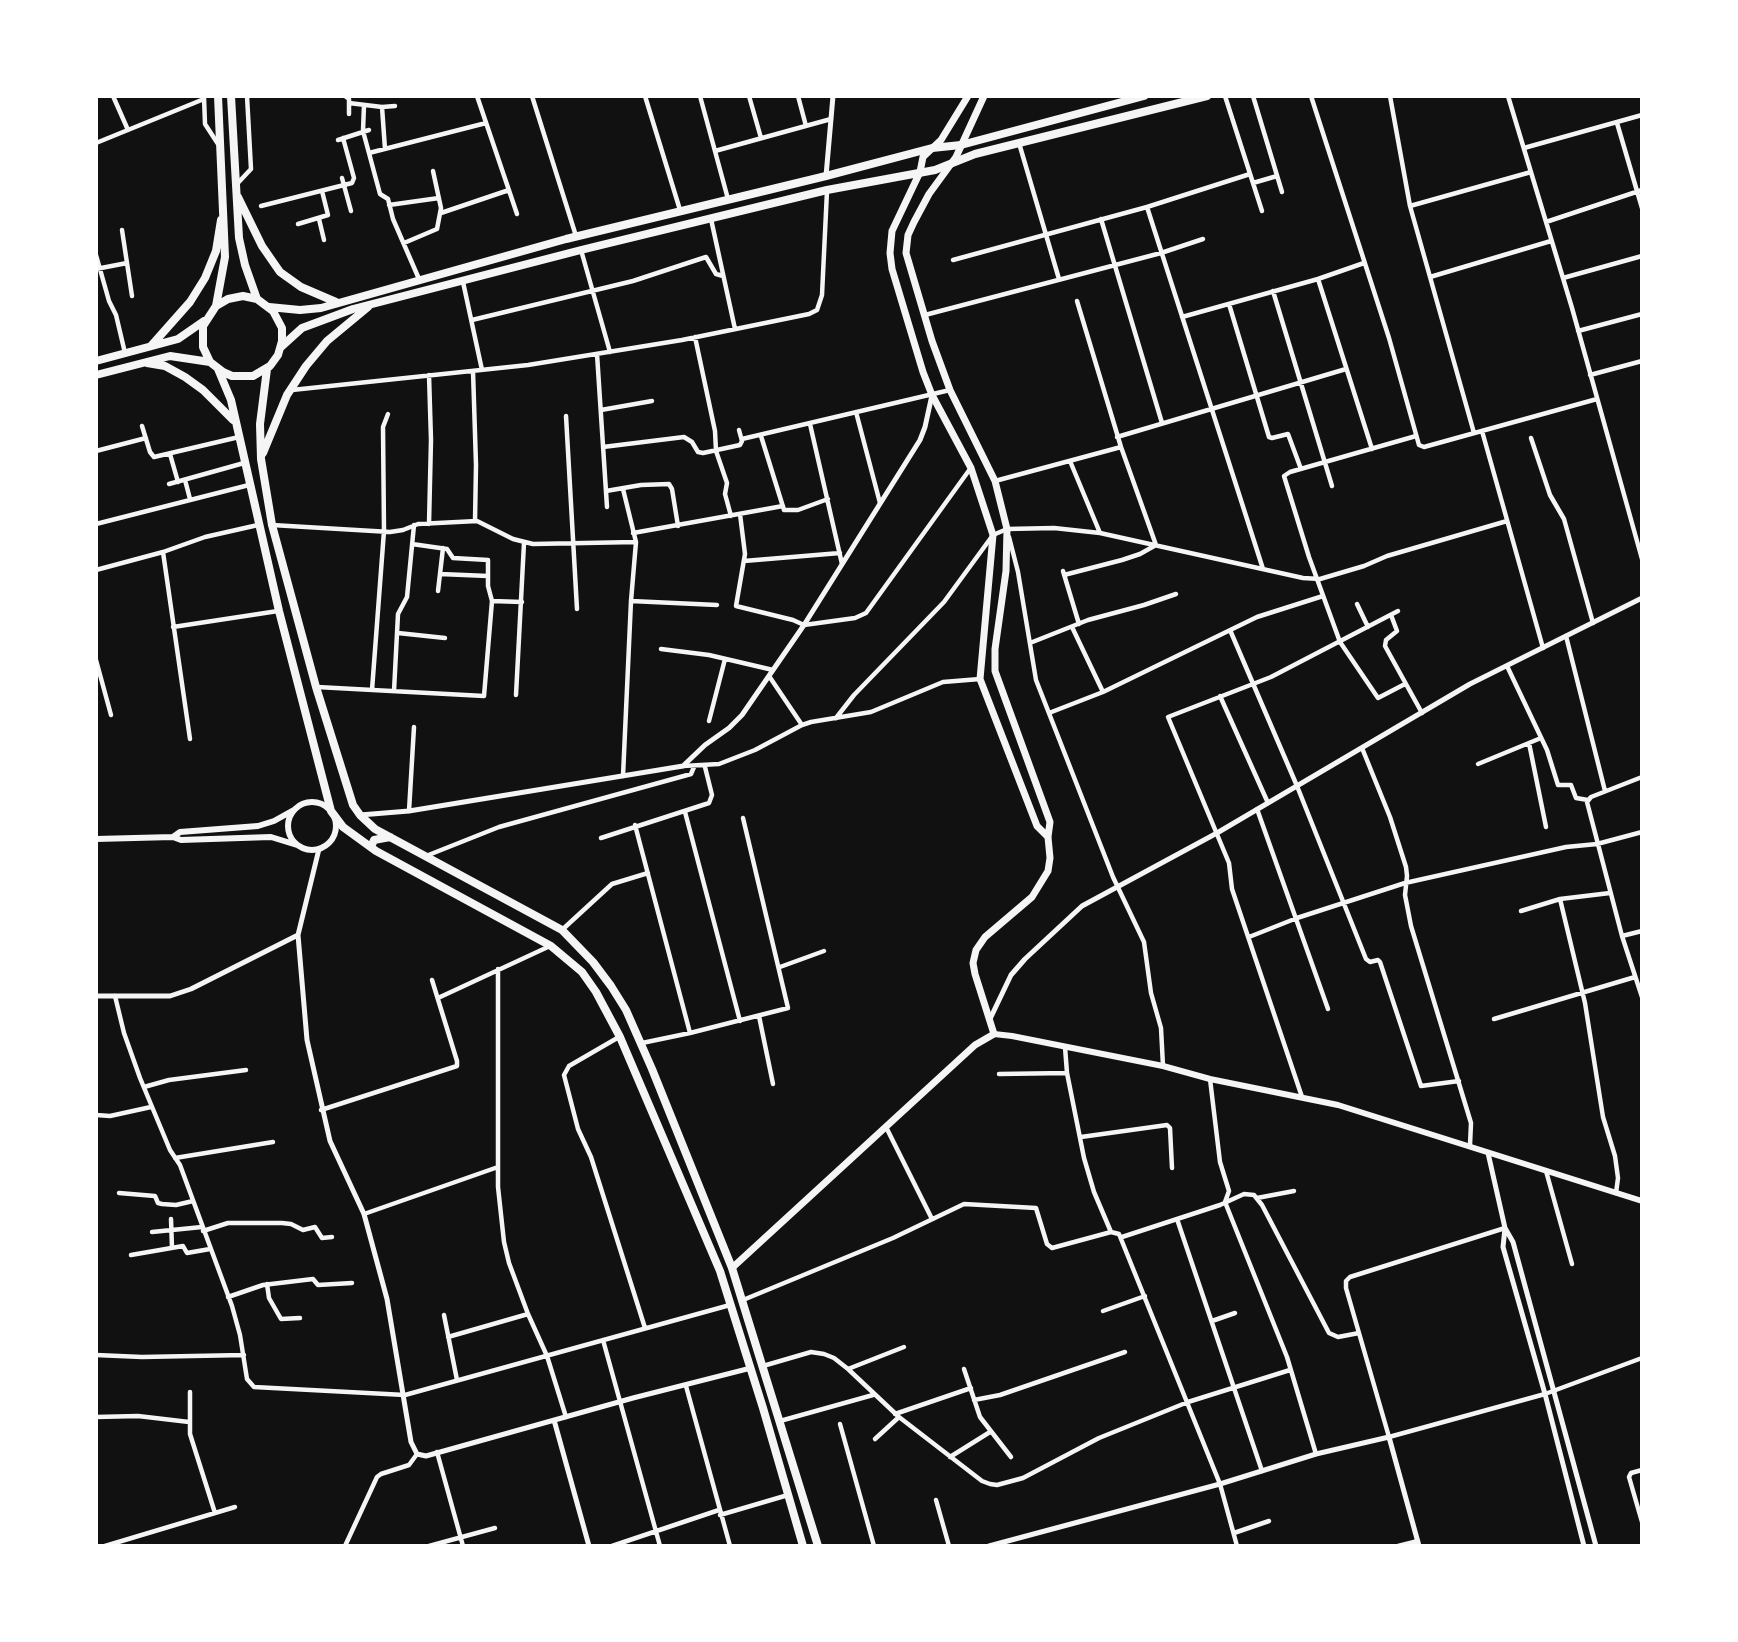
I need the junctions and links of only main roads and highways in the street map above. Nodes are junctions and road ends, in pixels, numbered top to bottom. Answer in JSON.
{"nodes":[{"id":1,"x":218,"y":96,"type":"edge"},
{"id":2,"x":231,"y":96,"type":"edge"},
{"id":3,"x":968,"y":96,"type":"edge"},
{"id":4,"x":984,"y":96,"type":"edge"},
{"id":5,"x":1144,"y":96,"type":"edge"},
{"id":6,"x":1207,"y":96,"type":"edge"},
{"id":7,"x":961,"y":145,"type":"junction"},
{"id":8,"x":932,"y":148,"type":"junction"},
{"id":9,"x":951,"y":164,"type":"junction"},
{"id":10,"x":920,"y":172,"type":"junction"},
{"id":11,"x":235,"y":188,"type":"junction"},
{"id":12,"x":224,"y":195,"type":"junction"},
{"id":13,"x":890,"y":253,"type":"junction"},
{"id":14,"x":906,"y":253,"type":"junction"},
{"id":15,"x":257,"y":299,"type":"junction"},
{"id":16,"x":336,"y":302,"type":"junction"},
{"id":17,"x":373,"y":303,"type":"junction"},
{"id":18,"x":216,"y":306,"type":"junction"},
{"id":19,"x":269,"y":307,"type":"junction"},
{"id":20,"x":206,"y":319,"type":"junction"},
{"id":21,"x":151,"y":346,"type":"junction"},
{"id":22,"x":281,"y":347,"type":"junction"},
{"id":23,"x":96,"y":361,"type":"edge"},
{"id":24,"x":211,"y":362,"type":"junction"},
{"id":25,"x":144,"y":363,"type":"junction"},
{"id":26,"x":218,"y":369,"type":"junction"},
{"id":27,"x":267,"y":369,"type":"junction"},
{"id":28,"x":96,"y":375,"type":"edge"},
{"id":29,"x":235,"y":423,"type":"junction"},
{"id":30,"x":261,"y":459,"type":"junction"},
{"id":31,"x":292,"y":811,"type":"junction"},
{"id":32,"x":331,"y":811,"type":"junction"},
{"id":33,"x":363,"y":818,"type":"junction"},
{"id":34,"x":351,"y":834,"type":"junction"},
{"id":35,"x":173,"y":837,"type":"junction"},
{"id":36,"x":390,"y":837,"type":"junction"},
{"id":37,"x":1048,"y":837,"type":"junction"},
{"id":38,"x":96,"y":839,"type":"edge"},
{"id":39,"x":297,"y":845,"type":"junction"},
{"id":40,"x":371,"y":847,"type":"junction"},
{"id":41,"x":994,"y":1034,"type":"junction"},
{"id":42,"x":682,"y":1140,"type":"junction"},
{"id":43,"x":665,"y":1146,"type":"junction"},
{"id":44,"x":1642,"y":1201,"type":"edge"},
{"id":45,"x":732,"y":1268,"type":"junction"},
{"id":46,"x":803,"y":1546,"type":"edge"},
{"id":47,"x":818,"y":1546,"type":"edge"}],
"edges":[{"from":1,"to":12,"type":"highway"},
{"from":2,"to":11,"type":"highway"},
{"from":3,"to":8,"type":"main road"},
{"from":4,"to":7,"type":"main road"},
{"from":5,"to":7,"type":"highway"},
{"from":6,"to":9,"type":"highway"},
{"from":7,"to":8,"type":"highway"},
{"from":7,"to":9,"type":"main road"},
{"from":8,"to":10,"type":"main road"},
{"from":8,"to":16,"type":"highway"},
{"from":9,"to":10,"type":"highway"},
{"from":9,"to":14,"type":"main road"},
{"from":10,"to":13,"type":"main road"},
{"from":10,"to":17,"type":"highway"},
{"from":11,"to":15,"type":"highway"},
{"from":11,"to":16,"type":"highway"},
{"from":12,"to":18,"type":"highway"},
{"from":12,"to":21,"type":"highway"},
{"from":13,"to":14,"type":"main road"},
{"from":13,"to":37,"type":"main road"},
{"from":14,"to":37,"type":"main road"},
{"from":15,"to":18,"type":"highway"},
{"from":15,"to":19,"type":"highway"},
{"from":16,"to":19,"type":"highway"},
{"from":17,"to":22,"type":"highway"},
{"from":17,"to":30,"type":"highway"},
{"from":18,"to":20,"type":"highway"},
{"from":19,"to":22,"type":"highway"},
{"from":20,"to":21,"type":"highway"},
{"from":20,"to":24,"type":"highway"},
{"from":21,"to":23,"type":"highway"},
{"from":22,"to":27,"type":"highway"},
{"from":24,"to":25,"type":"highway"},
{"from":24,"to":26,"type":"highway"},
{"from":25,"to":28,"type":"highway"},
{"from":25,"to":29,"type":"highway"},
{"from":26,"to":27,"type":"highway"},
{"from":26,"to":29,"type":"highway"},
{"from":27,"to":30,"type":"highway"},
{"from":29,"to":32,"type":"highway"},
{"from":30,"to":33,"type":"highway"},
{"from":31,"to":32,"type":"main road"},
{"from":31,"to":35,"type":"main road"},
{"from":31,"to":39,"type":"main road"},
{"from":32,"to":34,"type":"highway"},
{"from":32,"to":39,"type":"main road"},
{"from":33,"to":34,"type":"highway"},
{"from":33,"to":36,"type":"highway"},
{"from":34,"to":40,"type":"highway"},
{"from":35,"to":38,"type":"main road"},
{"from":35,"to":39,"type":"main road"},
{"from":36,"to":40,"type":"highway"},
{"from":36,"to":42,"type":"highway"},
{"from":37,"to":41,"type":"main road"},
{"from":40,"to":43,"type":"highway"},
{"from":41,"to":44,"type":"main road"},
{"from":41,"to":45,"type":"main road"},
{"from":42,"to":43,"type":"highway"},
{"from":42,"to":45,"type":"highway"},
{"from":43,"to":46,"type":"highway"},
{"from":45,"to":47,"type":"highway"}]}
